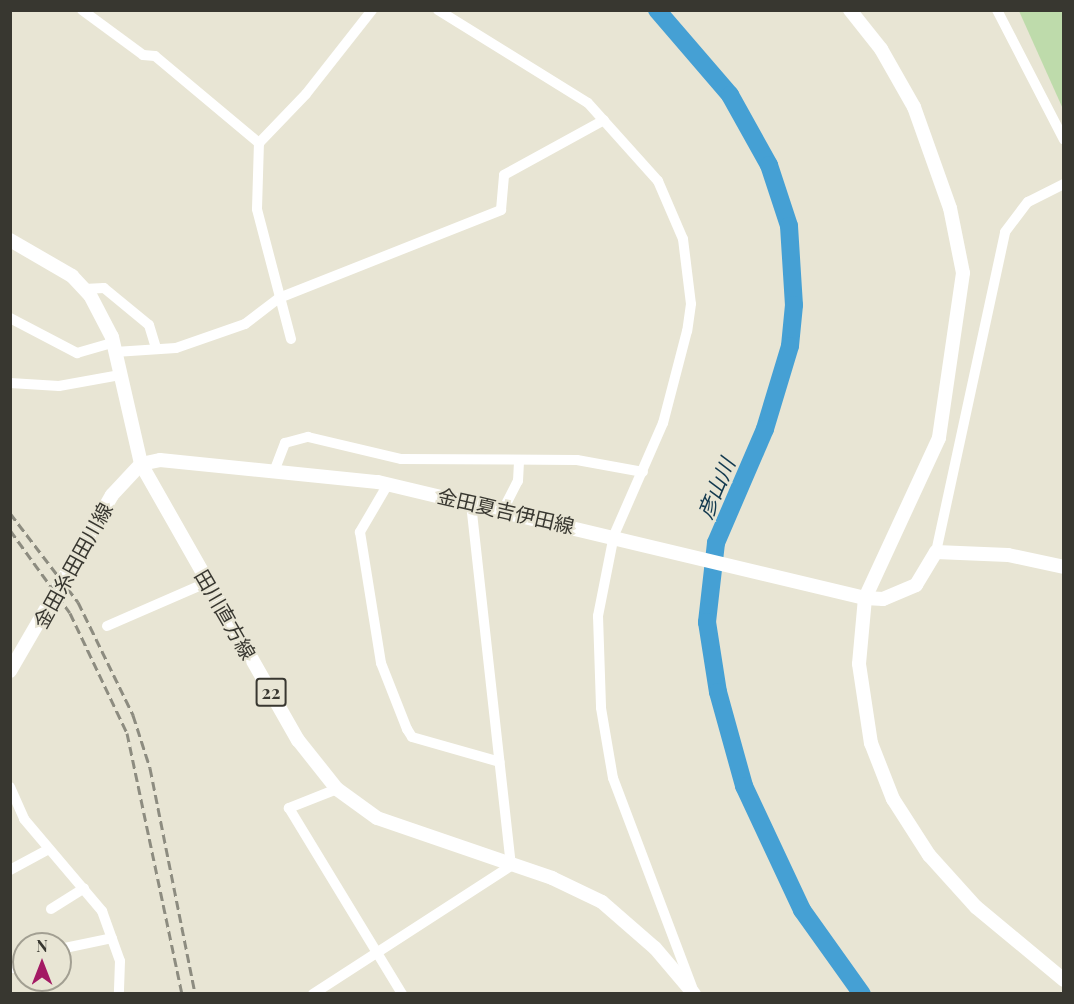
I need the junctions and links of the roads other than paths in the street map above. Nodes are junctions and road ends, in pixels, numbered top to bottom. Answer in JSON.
{"nodes":[{"id":1,"x":82,"y":10,"type":"edge"},
{"id":2,"x":372,"y":10,"type":"edge"},
{"id":3,"x":438,"y":10,"type":"edge"},
{"id":4,"x":849,"y":10,"type":"edge"},
{"id":5,"x":997,"y":10,"type":"edge"},
{"id":6,"x":604,"y":120,"type":"junction"},
{"id":7,"x":1064,"y":140,"type":"edge"},
{"id":8,"x":259,"y":142,"type":"junction"},
{"id":9,"x":1064,"y":184,"type":"edge"},
{"id":10,"x":10,"y":240,"type":"edge"},
{"id":11,"x":84,"y":289,"type":"junction"},
{"id":12,"x":279,"y":298,"type":"junction"},
{"id":13,"x":10,"y":318,"type":"edge"},
{"id":14,"x":291,"y":339,"type":"dead end"},
{"id":15,"x":114,"y":348,"type":"junction"},
{"id":16,"x":156,"y":348,"type":"junction"},
{"id":17,"x":120,"y":375,"type":"junction"},
{"id":18,"x":10,"y":383,"type":"edge"},
{"id":19,"x":519,"y":460,"type":"junction"},
{"id":20,"x":141,"y":464,"type":"junction"},
{"id":21,"x":274,"y":469,"type":"junction"},
{"id":22,"x":643,"y":472,"type":"junction"},
{"id":23,"x":388,"y":484,"type":"junction"},
{"id":24,"x":471,"y":502,"type":"junction"},
{"id":25,"x":504,"y":508,"type":"junction"},
{"id":26,"x":619,"y":537,"type":"junction"},
{"id":27,"x":936,"y":552,"type":"junction"},
{"id":28,"x":1064,"y":567,"type":"edge"},
{"id":29,"x":208,"y":582,"type":"junction"},
{"id":30,"x":858,"y":597,"type":"junction"},
{"id":31,"x":107,"y":626,"type":"dead end"},
{"id":32,"x":10,"y":671,"type":"edge"},
{"id":33,"x":500,"y":762,"type":"junction"},
{"id":34,"x":10,"y":787,"type":"edge"},
{"id":35,"x":337,"y":789,"type":"junction"},
{"id":36,"x":16,"y":813,"type":"edge"},
{"id":37,"x":49,"y":849,"type":"junction"},
{"id":38,"x":511,"y":866,"type":"junction"},
{"id":39,"x":10,"y":870,"type":"edge"},
{"id":40,"x":84,"y":888,"type":"junction"},
{"id":41,"x":51,"y":909,"type":"dead end"},
{"id":42,"x":112,"y":938,"type":"junction"},
{"id":43,"x":72,"y":946,"type":"edge"},
{"id":44,"x":377,"y":954,"type":"junction"},
{"id":45,"x":1064,"y":980,"type":"edge"},
{"id":46,"x":119,"y":993,"type":"edge"},
{"id":47,"x":313,"y":993,"type":"edge"},
{"id":48,"x":402,"y":993,"type":"edge"},
{"id":49,"x":694,"y":993,"type":"edge"}],
"edges":[{"from":1,"to":8,"type":"street"},
{"from":2,"to":8,"type":"street"},
{"from":3,"to":6,"type":"street"},
{"from":4,"to":30,"type":"main road"},
{"from":5,"to":7,"type":"street"},
{"from":6,"to":12,"type":"street"},
{"from":6,"to":22,"type":"street"},
{"from":8,"to":12,"type":"street"},
{"from":9,"to":27,"type":"street"},
{"from":10,"to":11,"type":"main road","name":"田川直方線","number":"22"},
{"from":11,"to":15,"type":"main road","name":"田川直方線","number":"22"},
{"from":11,"to":16,"type":"street"},
{"from":12,"to":14,"type":"street"},
{"from":12,"to":16,"type":"street"},
{"from":13,"to":15,"type":"street"},
{"from":15,"to":16,"type":"street"},
{"from":15,"to":17,"type":"main road","name":"田川直方線","number":"22"},
{"from":17,"to":18,"type":"street"},
{"from":17,"to":20,"type":"main road","name":"田川直方線","number":"22"},
{"from":19,"to":21,"type":"street"},
{"from":19,"to":22,"type":"street"},
{"from":19,"to":25,"type":"street"},
{"from":20,"to":21,"type":"main road","name":"金田夏吉伊田線"},
{"from":20,"to":29,"type":"main road","name":"田川直方線","number":"22"},
{"from":20,"to":32,"type":"main road","name":"金田糸田田川線"},
{"from":21,"to":23,"type":"main road","name":"金田夏吉伊田線"},
{"from":22,"to":26,"type":"street"},
{"from":23,"to":24,"type":"main road","name":"金田夏吉伊田線"},
{"from":23,"to":33,"type":"street"},
{"from":24,"to":25,"type":"main road","name":"金田夏吉伊田線"},
{"from":24,"to":33,"type":"street"},
{"from":25,"to":26,"type":"main road","name":"金田夏吉伊田線"},
{"from":26,"to":30,"type":"main road","name":"金田夏吉伊田線"},
{"from":26,"to":49,"type":"street"},
{"from":27,"to":28,"type":"main road"},
{"from":27,"to":30,"type":"main road","name":"金田夏吉伊田線"},
{"from":29,"to":31,"type":"street"},
{"from":29,"to":35,"type":"main road","name":"田川直方線","number":"22"},
{"from":30,"to":45,"type":"main road"},
{"from":33,"to":38,"type":"street"},
{"from":34,"to":36,"type":"street"},
{"from":35,"to":38,"type":"main road","name":"田川直方線","number":"22"},
{"from":35,"to":44,"type":"street"},
{"from":36,"to":37,"type":"street"},
{"from":37,"to":39,"type":"street"},
{"from":37,"to":40,"type":"street"},
{"from":38,"to":44,"type":"street"},
{"from":38,"to":49,"type":"main road","name":"田川直方線","number":"22"},
{"from":40,"to":41,"type":"street"},
{"from":40,"to":42,"type":"street"},
{"from":42,"to":43,"type":"street"},
{"from":42,"to":46,"type":"street"},
{"from":44,"to":47,"type":"street"},
{"from":44,"to":48,"type":"street"}]}
